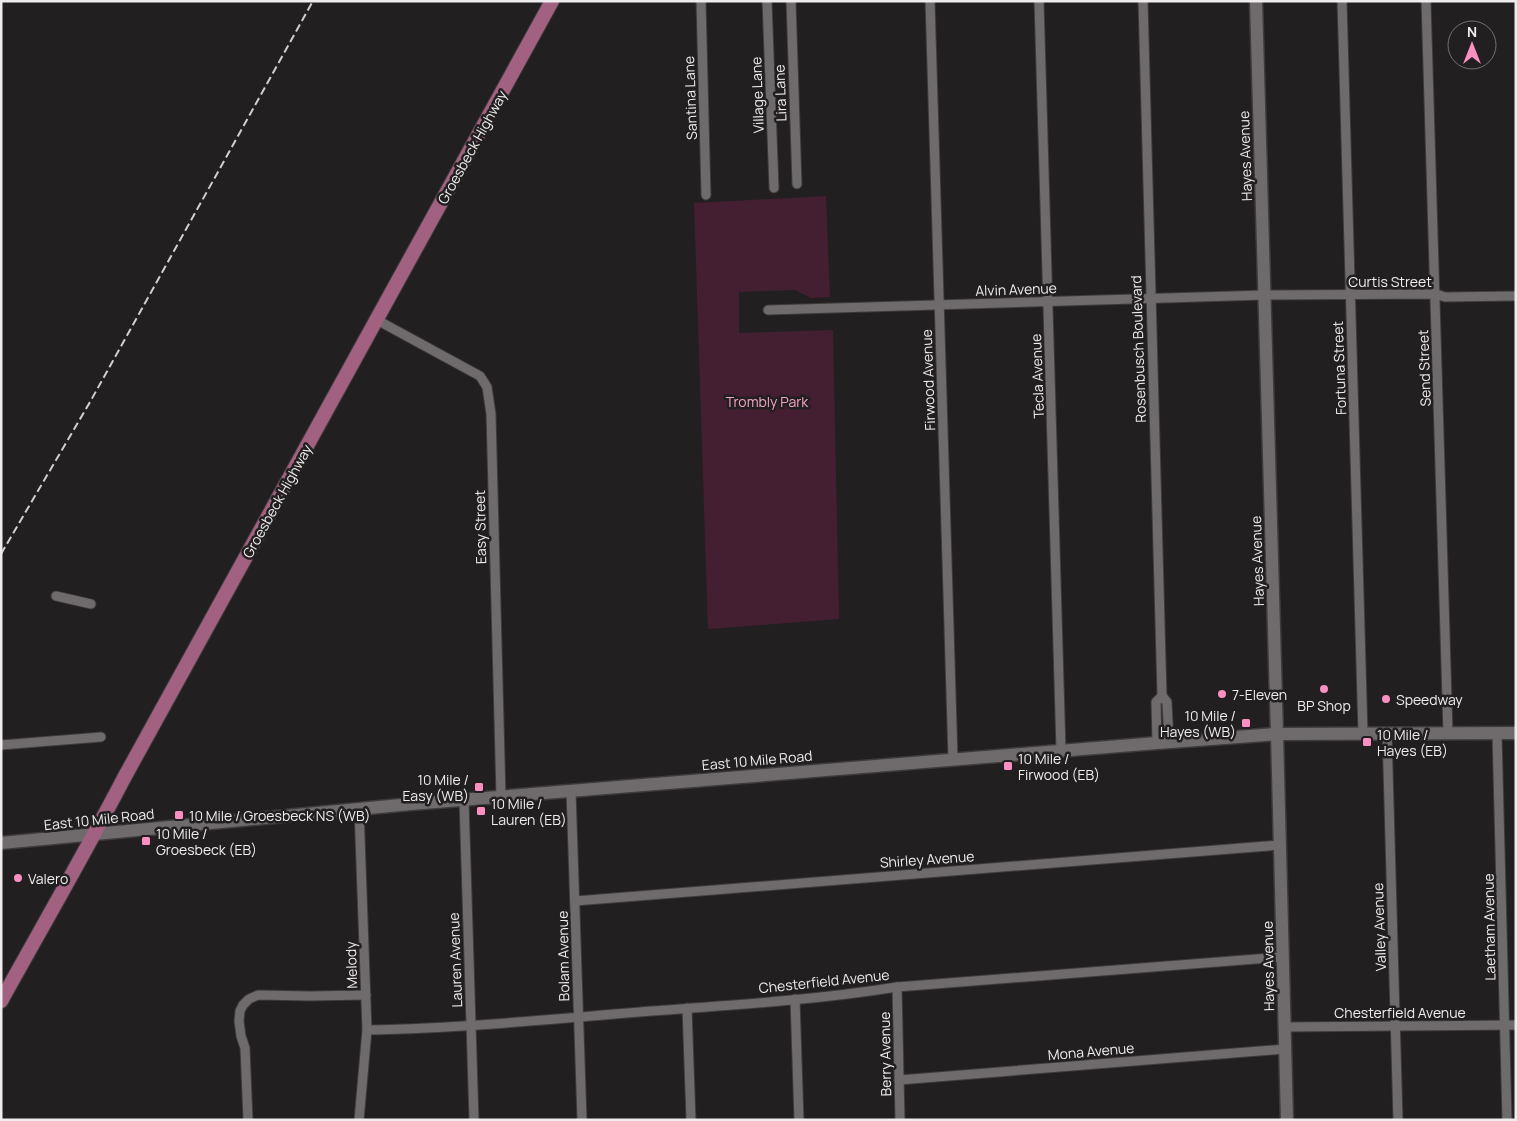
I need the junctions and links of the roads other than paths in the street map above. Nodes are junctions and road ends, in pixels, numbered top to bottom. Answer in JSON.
{"nodes":[{"id":1,"x":552,"y":1,"type":"edge"},
{"id":2,"x":701,"y":1,"type":"edge"},
{"id":3,"x":767,"y":1,"type":"edge"},
{"id":4,"x":791,"y":1,"type":"edge"},
{"id":5,"x":930,"y":1,"type":"edge"},
{"id":6,"x":1039,"y":1,"type":"edge"},
{"id":7,"x":1143,"y":1,"type":"edge"},
{"id":8,"x":1256,"y":1,"type":"edge"},
{"id":9,"x":1342,"y":1,"type":"edge"},
{"id":10,"x":1426,"y":1,"type":"edge"},
{"id":11,"x":797,"y":184,"type":"dead end"},
{"id":12,"x":774,"y":188,"type":"dead end"},
{"id":13,"x":706,"y":195,"type":"dead end"},
{"id":14,"x":1436,"y":294,"type":"junction"},
{"id":15,"x":1264,"y":295,"type":"junction"},
{"id":16,"x":1351,"y":295,"type":"junction"},
{"id":17,"x":1516,"y":296,"type":"edge"},
{"id":18,"x":1151,"y":299,"type":"junction"},
{"id":19,"x":1048,"y":302,"type":"junction"},
{"id":20,"x":939,"y":305,"type":"junction"},
{"id":21,"x":768,"y":310,"type":"dead end"},
{"id":22,"x":377,"y":320,"type":"junction"},
{"id":23,"x":56,"y":596,"type":"dead end"},
{"id":24,"x":91,"y":604,"type":"dead end"},
{"id":25,"x":1516,"y":733,"type":"edge"},
{"id":26,"x":1277,"y":734,"type":"junction"},
{"id":27,"x":1363,"y":734,"type":"junction"},
{"id":28,"x":1387,"y":734,"type":"junction"},
{"id":29,"x":1448,"y":734,"type":"junction"},
{"id":30,"x":1497,"y":734,"type":"junction"},
{"id":31,"x":101,"y":737,"type":"dead end"},
{"id":32,"x":1163,"y":743,"type":"junction"},
{"id":33,"x":1,"y":745,"type":"edge"},
{"id":34,"x":1061,"y":750,"type":"junction"},
{"id":35,"x":953,"y":759,"type":"junction"},
{"id":36,"x":571,"y":791,"type":"junction"},
{"id":37,"x":501,"y":797,"type":"junction"},
{"id":38,"x":464,"y":800,"type":"junction"},
{"id":39,"x":359,"y":809,"type":"junction"},
{"id":40,"x":95,"y":834,"type":"junction"},
{"id":41,"x":1,"y":844,"type":"edge"},
{"id":42,"x":1280,"y":845,"type":"junction"},
{"id":43,"x":575,"y":901,"type":"junction"},
{"id":44,"x":1282,"y":956,"type":"junction"},
{"id":45,"x":897,"y":987,"type":"junction"},
{"id":46,"x":366,"y":995,"type":"junction"},
{"id":47,"x":795,"y":999,"type":"junction"},
{"id":48,"x":1,"y":1001,"type":"edge"},
{"id":49,"x":687,"y":1008,"type":"junction"},
{"id":50,"x":578,"y":1017,"type":"junction"},
{"id":51,"x":471,"y":1024,"type":"junction"},
{"id":52,"x":1396,"y":1025,"type":"junction"},
{"id":53,"x":1505,"y":1025,"type":"junction"},
{"id":54,"x":1516,"y":1025,"type":"edge"},
{"id":55,"x":1284,"y":1027,"type":"junction"},
{"id":56,"x":367,"y":1030,"type":"junction"},
{"id":57,"x":1285,"y":1049,"type":"junction"},
{"id":58,"x":899,"y":1080,"type":"junction"},
{"id":59,"x":248,"y":1120,"type":"edge"},
{"id":60,"x":359,"y":1120,"type":"edge"},
{"id":61,"x":474,"y":1120,"type":"edge"},
{"id":62,"x":582,"y":1120,"type":"edge"},
{"id":63,"x":690,"y":1120,"type":"edge"},
{"id":64,"x":799,"y":1120,"type":"edge"},
{"id":65,"x":900,"y":1120,"type":"edge"},
{"id":66,"x":1287,"y":1120,"type":"edge"},
{"id":67,"x":1398,"y":1120,"type":"edge"},
{"id":68,"x":1507,"y":1120,"type":"edge"}],
"edges":[{"from":1,"to":22,"type":"main road","name":"Groesbeck Highway"},
{"from":2,"to":13,"type":"street","name":"Santina Lane"},
{"from":3,"to":12,"type":"street","name":"Village Lane"},
{"from":4,"to":11,"type":"street","name":"Lira Lane"},
{"from":5,"to":20,"type":"street","name":"Firwood Avenue"},
{"from":6,"to":19,"type":"street","name":"Tecla Avenue"},
{"from":7,"to":18,"type":"street","name":"Rosenbusch Boulevard"},
{"from":8,"to":15,"type":"main road","name":"Hayes Avenue"},
{"from":9,"to":16,"type":"street","name":"Fortuna Street"},
{"from":10,"to":14,"type":"street","name":"Send Street"},
{"from":14,"to":16,"type":"street","name":"Curtis Street"},
{"from":14,"to":17,"type":"street","name":"Curtis Street"},
{"from":14,"to":29,"type":"street","name":"Send Street"},
{"from":15,"to":16,"type":"street","name":"Curtis Street"},
{"from":15,"to":18,"type":"street","name":"Alvin Avenue"},
{"from":15,"to":26,"type":"main road","name":"Hayes Avenue"},
{"from":16,"to":27,"type":"street","name":"Fortuna Street"},
{"from":18,"to":19,"type":"street","name":"Alvin Avenue"},
{"from":18,"to":32,"type":"street","name":"Rosenbusch Boulevard"},
{"from":19,"to":20,"type":"street","name":"Alvin Avenue"},
{"from":19,"to":34,"type":"street","name":"Tecla Avenue"},
{"from":20,"to":21,"type":"street","name":"Alvin Avenue"},
{"from":20,"to":35,"type":"street","name":"Firwood Avenue"},
{"from":22,"to":37,"type":"street","name":"Easy Street"},
{"from":22,"to":40,"type":"main road","name":"Groesbeck Highway"},
{"from":23,"to":24,"type":"street"},
{"from":25,"to":30,"type":"main road","name":"East 10 Mile Road"},
{"from":26,"to":27,"type":"main road","name":"East 10 Mile Road"},
{"from":26,"to":32,"type":"main road","name":"East 10 Mile Road"},
{"from":26,"to":42,"type":"main road","name":"Hayes Avenue"},
{"from":27,"to":28,"type":"main road","name":"East 10 Mile Road"},
{"from":28,"to":29,"type":"main road","name":"East 10 Mile Road"},
{"from":28,"to":52,"type":"street","name":"Valley Avenue"},
{"from":29,"to":30,"type":"main road","name":"East 10 Mile Road"},
{"from":30,"to":53,"type":"street","name":"Laetham Avenue"},
{"from":31,"to":33,"type":"street"},
{"from":32,"to":34,"type":"main road","name":"East 10 Mile Road"},
{"from":34,"to":35,"type":"main road","name":"East 10 Mile Road"},
{"from":35,"to":36,"type":"main road","name":"East 10 Mile Road"},
{"from":36,"to":37,"type":"main road","name":"East 10 Mile Road"},
{"from":36,"to":43,"type":"street","name":"Bolam Avenue"},
{"from":37,"to":38,"type":"main road","name":"East 10 Mile Road"},
{"from":38,"to":39,"type":"main road","name":"East 10 Mile Road"},
{"from":38,"to":51,"type":"street","name":"Lauren Avenue"},
{"from":39,"to":40,"type":"main road","name":"East 10 Mile Road"},
{"from":39,"to":46,"type":"street","name":"Melody"},
{"from":40,"to":41,"type":"main road","name":"East 10 Mile Road"},
{"from":40,"to":48,"type":"main road","name":"Groesbeck Highway"},
{"from":42,"to":43,"type":"street","name":"Shirley Avenue"},
{"from":42,"to":44,"type":"main road","name":"Hayes Avenue"},
{"from":43,"to":50,"type":"street","name":"Bolam Avenue"},
{"from":44,"to":45,"type":"street","name":"Chesterfield Avenue"},
{"from":44,"to":55,"type":"main road","name":"Hayes Avenue"},
{"from":45,"to":47,"type":"street","name":"Chesterfield Avenue"},
{"from":45,"to":58,"type":"street","name":"Berry Avenue"},
{"from":46,"to":56,"type":"street","name":"Melody"},
{"from":46,"to":59,"type":"street"},
{"from":47,"to":49,"type":"street","name":"Chesterfield Avenue"},
{"from":47,"to":64,"type":"street"},
{"from":49,"to":50,"type":"street","name":"Chesterfield Avenue"},
{"from":49,"to":63,"type":"street"},
{"from":50,"to":51,"type":"street","name":"Chesterfield Avenue"},
{"from":50,"to":62,"type":"street","name":"Bolam Avenue"},
{"from":51,"to":56,"type":"street","name":"Chesterfield Avenue"},
{"from":51,"to":61,"type":"street","name":"Lauren Avenue"},
{"from":52,"to":53,"type":"street","name":"Chesterfield Avenue"},
{"from":52,"to":55,"type":"street","name":"Chesterfield Avenue"},
{"from":52,"to":67,"type":"street","name":"Valley Avenue"},
{"from":53,"to":54,"type":"street","name":"Chesterfield Avenue"},
{"from":53,"to":68,"type":"street","name":"Laetham Avenue"},
{"from":55,"to":57,"type":"main road","name":"Hayes Avenue"},
{"from":56,"to":60,"type":"street","name":"Melody"},
{"from":57,"to":58,"type":"street","name":"Mona Avenue"},
{"from":57,"to":66,"type":"main road","name":"Hayes Avenue"},
{"from":58,"to":65,"type":"street","name":"Berry Avenue"}]}
